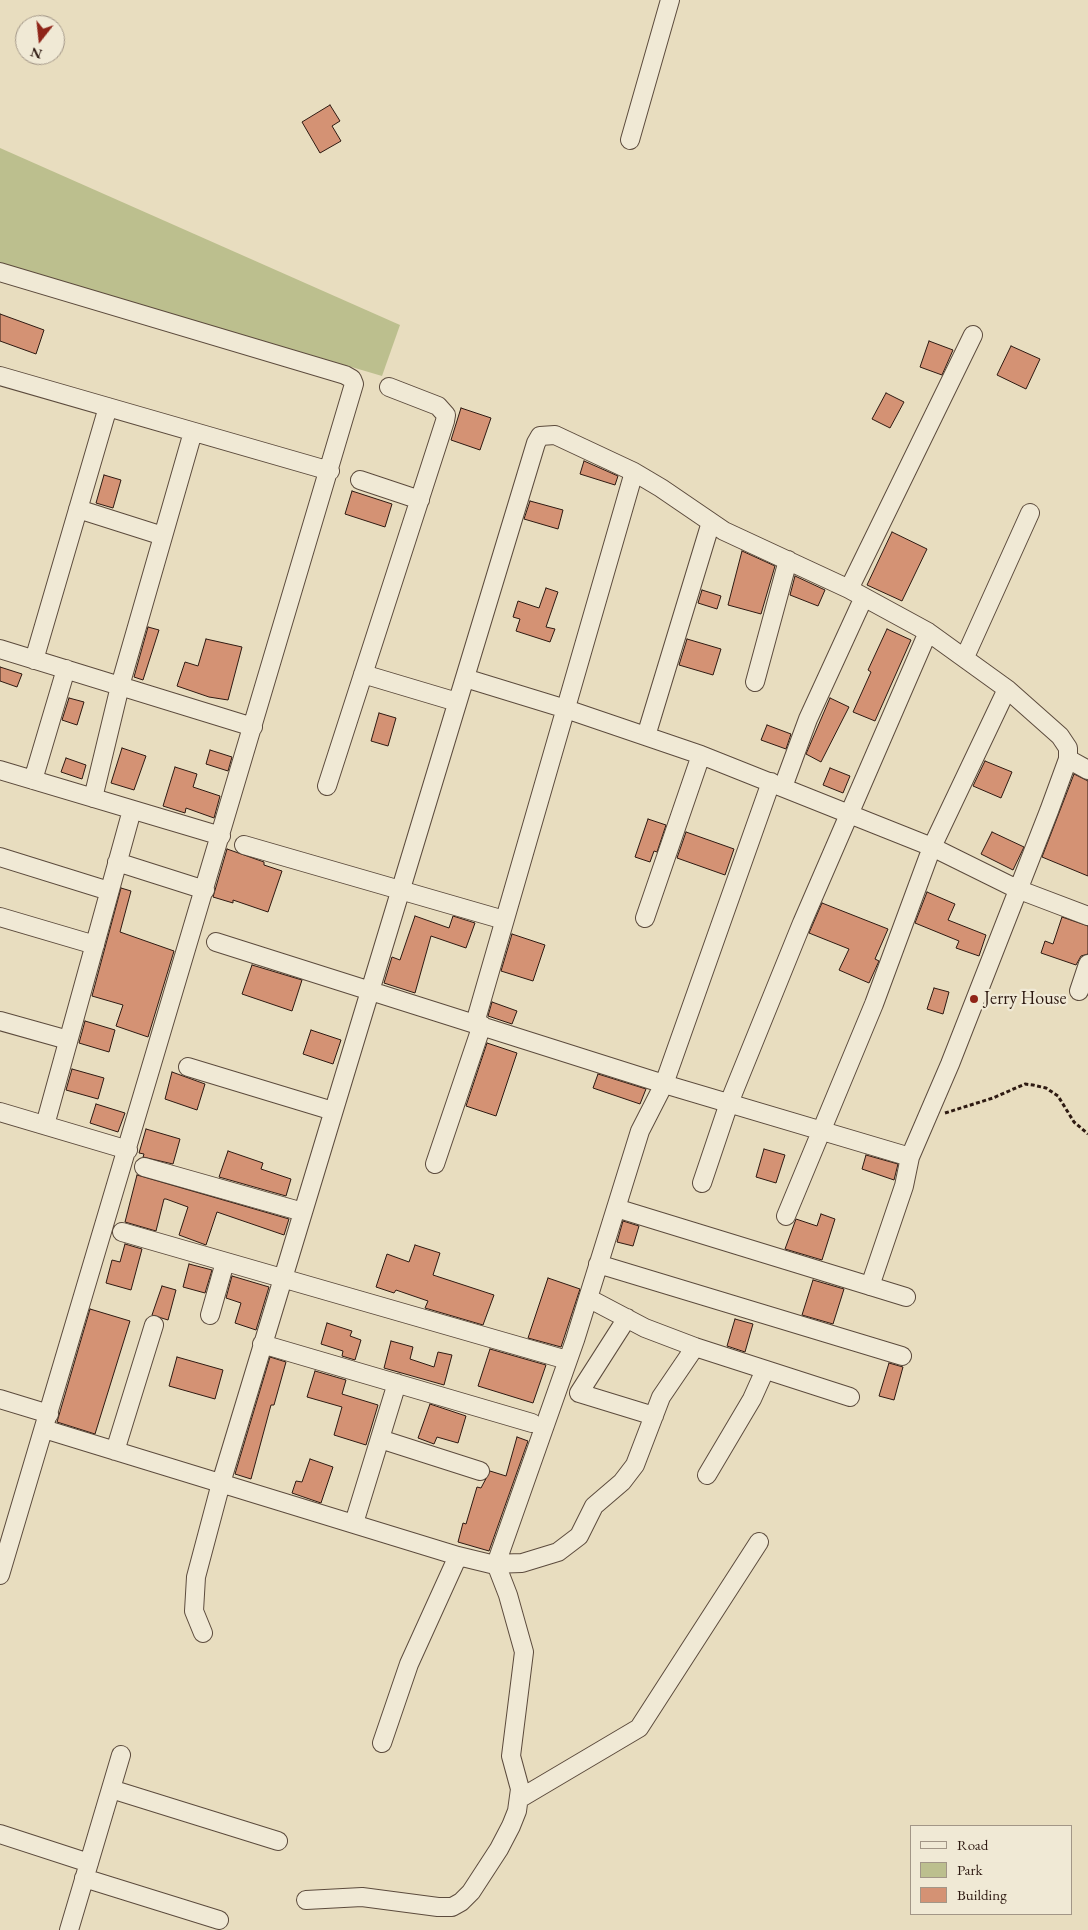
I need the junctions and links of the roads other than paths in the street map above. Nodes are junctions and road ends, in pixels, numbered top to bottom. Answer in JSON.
{"nodes":[{"id":1,"x":670,"y":0,"type":"edge"},
{"id":2,"x":630,"y":140,"type":"dead end"},
{"id":3,"x":0,"y":272,"type":"edge"},
{"id":4,"x":973,"y":335,"type":"dead end"},
{"id":5,"x":0,"y":376,"type":"edge"},
{"id":6,"x":389,"y":387,"type":"dead end"},
{"id":7,"x":108,"y":407,"type":"junction"},
{"id":8,"x":193,"y":432,"type":"junction"},
{"id":9,"x":330,"y":471,"type":"junction"},
{"id":10,"x":634,"y":472,"type":"junction"},
{"id":11,"x":360,"y":480,"type":"dead end"},
{"id":12,"x":420,"y":500,"type":"junction"},
{"id":13,"x":78,"y":509,"type":"junction"},
{"id":14,"x":1030,"y":513,"type":"dead end"},
{"id":15,"x":711,"y":522,"type":"junction"},
{"id":16,"x":163,"y":536,"type":"junction"},
{"id":17,"x":788,"y":560,"type":"junction"},
{"id":18,"x":856,"y":593,"type":"junction"},
{"id":19,"x":928,"y":632,"type":"junction"},
{"id":20,"x":0,"y":649,"type":"edge"},
{"id":21,"x":965,"y":657,"type":"junction"},
{"id":22,"x":34,"y":660,"type":"junction"},
{"id":23,"x":66,"y":669,"type":"junction"},
{"id":24,"x":363,"y":674,"type":"junction"},
{"id":25,"x":465,"y":678,"type":"junction"},
{"id":26,"x":755,"y":682,"type":"dead end"},
{"id":27,"x":120,"y":686,"type":"junction"},
{"id":28,"x":1007,"y":689,"type":"junction"},
{"id":29,"x":457,"y":702,"type":"junction"},
{"id":30,"x":566,"y":708,"type":"junction"},
{"id":31,"x":252,"y":727,"type":"junction"},
{"id":32,"x":646,"y":736,"type":"junction"},
{"id":33,"x":701,"y":755,"type":"junction"},
{"id":34,"x":1068,"y":759,"type":"junction"},
{"id":35,"x":0,"y":770,"type":"edge"},
{"id":36,"x":1088,"y":770,"type":"edge"},
{"id":37,"x":33,"y":780,"type":"junction"},
{"id":38,"x":777,"y":785,"type":"junction"},
{"id":39,"x":327,"y":786,"type":"dead end"},
{"id":40,"x":93,"y":798,"type":"junction"},
{"id":41,"x":132,"y":810,"type":"junction"},
{"id":42,"x":848,"y":815,"type":"junction"},
{"id":43,"x":221,"y":836,"type":"junction"},
{"id":44,"x":244,"y":845,"type":"dead end"},
{"id":45,"x":932,"y":847,"type":"junction"},
{"id":46,"x":0,"y":857,"type":"edge"},
{"id":47,"x":117,"y":862,"type":"junction"},
{"id":48,"x":1017,"y":889,"type":"junction"},
{"id":49,"x":205,"y":890,"type":"junction"},
{"id":50,"x":400,"y":890,"type":"junction"},
{"id":51,"x":110,"y":891,"type":"junction"},
{"id":52,"x":1088,"y":916,"type":"edge"},
{"id":53,"x":0,"y":917,"type":"edge"},
{"id":54,"x":645,"y":918,"type":"dead end"},
{"id":55,"x":504,"y":920,"type":"junction"},
{"id":56,"x":216,"y":942,"type":"dead end"},
{"id":57,"x":95,"y":945,"type":"junction"},
{"id":58,"x":1088,"y":964,"type":"edge"},
{"id":59,"x":370,"y":989,"type":"junction"},
{"id":60,"x":1079,"y":991,"type":"dead end"},
{"id":61,"x":0,"y":1021,"type":"edge"},
{"id":62,"x":479,"y":1024,"type":"junction"},
{"id":63,"x":68,"y":1040,"type":"junction"},
{"id":64,"x":188,"y":1067,"type":"dead end"},
{"id":65,"x":664,"y":1084,"type":"junction"},
{"id":66,"x":729,"y":1103,"type":"junction"},
{"id":67,"x":333,"y":1111,"type":"junction"},
{"id":68,"x":0,"y":1112,"type":"edge"},
{"id":69,"x":45,"y":1125,"type":"junction"},
{"id":70,"x":820,"y":1130,"type":"junction"},
{"id":71,"x":128,"y":1150,"type":"junction"},
{"id":72,"x":910,"y":1157,"type":"junction"},
{"id":73,"x":435,"y":1164,"type":"dead end"},
{"id":74,"x":144,"y":1166,"type":"dead end"},
{"id":75,"x":702,"y":1183,"type":"dead end"},
{"id":76,"x":616,"y":1208,"type":"junction"},
{"id":77,"x":303,"y":1212,"type":"junction"},
{"id":78,"x":786,"y":1216,"type":"dead end"},
{"id":79,"x":122,"y":1232,"type":"dead end"},
{"id":80,"x":225,"y":1262,"type":"junction"},
{"id":81,"x":598,"y":1264,"type":"junction"},
{"id":82,"x":282,"y":1278,"type":"junction"},
{"id":83,"x":870,"y":1286,"type":"junction"},
{"id":84,"x":906,"y":1297,"type":"dead end"},
{"id":85,"x":588,"y":1298,"type":"junction"},
{"id":86,"x":210,"y":1315,"type":"dead end"},
{"id":87,"x":626,"y":1318,"type":"junction"},
{"id":88,"x":154,"y":1325,"type":"dead end"},
{"id":89,"x":262,"y":1344,"type":"junction"},
{"id":90,"x":695,"y":1347,"type":"junction"},
{"id":91,"x":902,"y":1356,"type":"dead end"},
{"id":92,"x":568,"y":1360,"type":"junction"},
{"id":93,"x":765,"y":1370,"type":"junction"},
{"id":94,"x":397,"y":1384,"type":"junction"},
{"id":95,"x":850,"y":1397,"type":"dead end"},
{"id":96,"x":0,"y":1399,"type":"edge"},
{"id":97,"x":654,"y":1416,"type":"junction"},
{"id":98,"x":47,"y":1422,"type":"junction"},
{"id":99,"x":532,"y":1423,"type":"dead end"},
{"id":100,"x":380,"y":1439,"type":"junction"},
{"id":101,"x":115,"y":1451,"type":"junction"},
{"id":102,"x":480,"y":1471,"type":"dead end"},
{"id":103,"x":707,"y":1475,"type":"dead end"},
{"id":104,"x":221,"y":1483,"type":"junction"},
{"id":105,"x":354,"y":1523,"type":"junction"},
{"id":106,"x":758,"y":1542,"type":"dead end"},
{"id":107,"x":458,"y":1556,"type":"junction"},
{"id":108,"x":496,"y":1564,"type":"junction"},
{"id":109,"x":0,"y":1575,"type":"edge"},
{"id":110,"x":203,"y":1633,"type":"dead end"},
{"id":111,"x":382,"y":1743,"type":"dead end"},
{"id":112,"x":121,"y":1755,"type":"dead end"},
{"id":113,"x":111,"y":1789,"type":"junction"},
{"id":114,"x":520,"y":1799,"type":"junction"},
{"id":115,"x":0,"y":1834,"type":"edge"},
{"id":116,"x":278,"y":1841,"type":"dead end"},
{"id":117,"x":86,"y":1871,"type":"junction"},
{"id":118,"x":306,"y":1900,"type":"dead end"},
{"id":119,"x":219,"y":1920,"type":"dead end"},
{"id":120,"x":69,"y":1930,"type":"edge"}],
"edges":[{"from":1,"to":2,"type":"street"},
{"from":3,"to":9,"type":"street"},
{"from":4,"to":18,"type":"street"},
{"from":5,"to":7,"type":"street"},
{"from":6,"to":12,"type":"street"},
{"from":7,"to":8,"type":"street"},
{"from":7,"to":13,"type":"street"},
{"from":8,"to":9,"type":"street"},
{"from":8,"to":16,"type":"street"},
{"from":9,"to":31,"type":"street"},
{"from":10,"to":15,"type":"street"},
{"from":10,"to":25,"type":"street"},
{"from":10,"to":30,"type":"street"},
{"from":11,"to":12,"type":"street"},
{"from":12,"to":24,"type":"street"},
{"from":13,"to":16,"type":"street"},
{"from":13,"to":22,"type":"street"},
{"from":14,"to":21,"type":"street"},
{"from":15,"to":17,"type":"street"},
{"from":15,"to":32,"type":"street"},
{"from":16,"to":27,"type":"street"},
{"from":17,"to":18,"type":"street"},
{"from":17,"to":26,"type":"street"},
{"from":18,"to":19,"type":"street"},
{"from":18,"to":38,"type":"street"},
{"from":19,"to":21,"type":"street"},
{"from":19,"to":42,"type":"street"},
{"from":20,"to":22,"type":"street"},
{"from":21,"to":28,"type":"street"},
{"from":22,"to":23,"type":"street"},
{"from":23,"to":27,"type":"street"},
{"from":23,"to":37,"type":"street"},
{"from":24,"to":29,"type":"street"},
{"from":24,"to":39,"type":"street"},
{"from":25,"to":29,"type":"street"},
{"from":25,"to":30,"type":"street"},
{"from":27,"to":31,"type":"street"},
{"from":27,"to":40,"type":"street"},
{"from":28,"to":34,"type":"street"},
{"from":28,"to":45,"type":"street"},
{"from":29,"to":50,"type":"street"},
{"from":30,"to":32,"type":"street"},
{"from":30,"to":55,"type":"street"},
{"from":31,"to":43,"type":"street"},
{"from":32,"to":33,"type":"street"},
{"from":33,"to":38,"type":"street"},
{"from":33,"to":54,"type":"street"},
{"from":34,"to":36,"type":"street"},
{"from":34,"to":48,"type":"street"},
{"from":35,"to":37,"type":"street"},
{"from":37,"to":40,"type":"street"},
{"from":38,"to":42,"type":"street"},
{"from":38,"to":65,"type":"street"},
{"from":40,"to":41,"type":"street"},
{"from":41,"to":43,"type":"street"},
{"from":41,"to":47,"type":"street"},
{"from":42,"to":45,"type":"street"},
{"from":42,"to":66,"type":"street"},
{"from":43,"to":49,"type":"street"},
{"from":44,"to":50,"type":"street"},
{"from":45,"to":48,"type":"street"},
{"from":45,"to":70,"type":"street"},
{"from":46,"to":51,"type":"street"},
{"from":47,"to":49,"type":"street"},
{"from":47,"to":51,"type":"street"},
{"from":48,"to":52,"type":"street"},
{"from":48,"to":72,"type":"street"},
{"from":49,"to":71,"type":"street"},
{"from":50,"to":55,"type":"street"},
{"from":50,"to":59,"type":"street"},
{"from":51,"to":57,"type":"street"},
{"from":53,"to":57,"type":"street"},
{"from":55,"to":62,"type":"street"},
{"from":56,"to":59,"type":"street"},
{"from":57,"to":63,"type":"street"},
{"from":58,"to":60,"type":"street"},
{"from":59,"to":62,"type":"street"},
{"from":59,"to":67,"type":"street"},
{"from":61,"to":63,"type":"street"},
{"from":62,"to":65,"type":"street"},
{"from":62,"to":73,"type":"street"},
{"from":63,"to":69,"type":"street"},
{"from":64,"to":67,"type":"street"},
{"from":65,"to":66,"type":"street"},
{"from":65,"to":76,"type":"street"},
{"from":66,"to":70,"type":"street"},
{"from":66,"to":75,"type":"street"},
{"from":67,"to":77,"type":"street"},
{"from":68,"to":69,"type":"street"},
{"from":69,"to":71,"type":"street"},
{"from":70,"to":72,"type":"street"},
{"from":70,"to":78,"type":"street"},
{"from":71,"to":98,"type":"street"},
{"from":72,"to":83,"type":"street"},
{"from":74,"to":77,"type":"street"},
{"from":76,"to":81,"type":"street"},
{"from":76,"to":83,"type":"street"},
{"from":77,"to":82,"type":"street"},
{"from":79,"to":80,"type":"street"},
{"from":80,"to":82,"type":"street"},
{"from":80,"to":86,"type":"street"},
{"from":81,"to":85,"type":"street"},
{"from":81,"to":91,"type":"street"},
{"from":82,"to":89,"type":"street"},
{"from":82,"to":92,"type":"street"},
{"from":83,"to":84,"type":"street"},
{"from":85,"to":87,"type":"street"},
{"from":85,"to":92,"type":"street"},
{"from":87,"to":90,"type":"street"},
{"from":87,"to":97,"type":"street"},
{"from":88,"to":101,"type":"street"},
{"from":89,"to":94,"type":"street"},
{"from":89,"to":104,"type":"street"},
{"from":90,"to":93,"type":"street"},
{"from":90,"to":97,"type":"street"},
{"from":92,"to":108,"type":"street"},
{"from":93,"to":95,"type":"street"},
{"from":93,"to":103,"type":"street"},
{"from":94,"to":99,"type":"street"},
{"from":94,"to":100,"type":"street"},
{"from":96,"to":98,"type":"street"},
{"from":97,"to":108,"type":"street"},
{"from":98,"to":101,"type":"street"},
{"from":98,"to":109,"type":"street"},
{"from":100,"to":102,"type":"street"},
{"from":100,"to":105,"type":"street"},
{"from":101,"to":104,"type":"street"},
{"from":104,"to":105,"type":"street"},
{"from":104,"to":110,"type":"street"},
{"from":105,"to":107,"type":"street"},
{"from":106,"to":114,"type":"street"},
{"from":107,"to":108,"type":"street"},
{"from":107,"to":111,"type":"street"},
{"from":108,"to":114,"type":"street"},
{"from":112,"to":113,"type":"street"},
{"from":113,"to":116,"type":"street"},
{"from":113,"to":117,"type":"street"},
{"from":114,"to":118,"type":"street"},
{"from":115,"to":117,"type":"street"},
{"from":117,"to":119,"type":"street"},
{"from":117,"to":120,"type":"street"}]}
